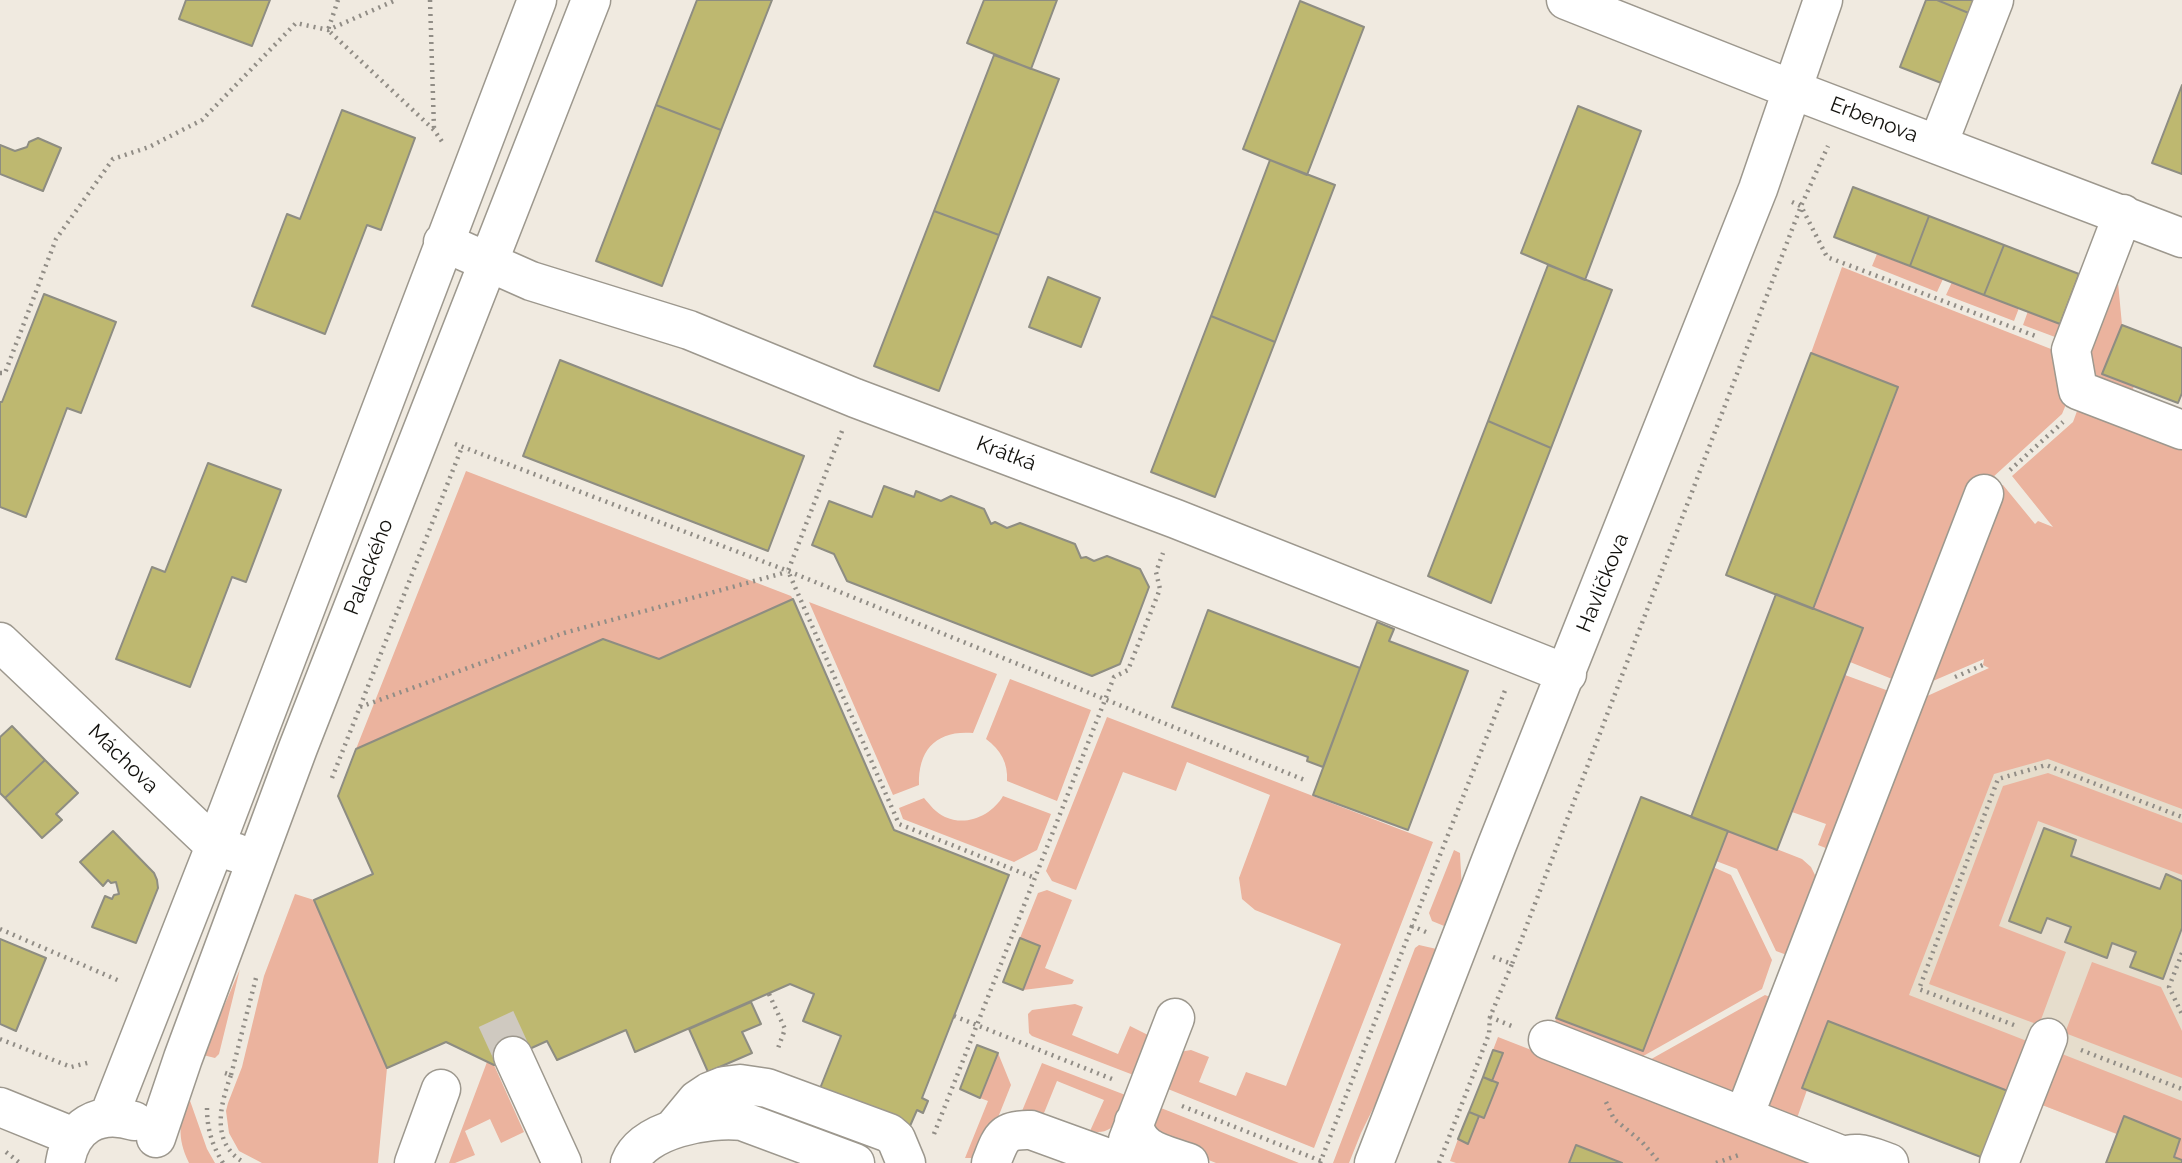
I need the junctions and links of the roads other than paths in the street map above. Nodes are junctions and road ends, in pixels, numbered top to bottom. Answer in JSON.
{"nodes":[{"id":1,"x":537,"y":0,"type":"edge"},
{"id":2,"x":591,"y":0,"type":"edge"},
{"id":3,"x":1566,"y":0,"type":"edge"},
{"id":4,"x":1823,"y":0,"type":"edge"},
{"id":5,"x":1994,"y":0,"type":"edge"},
{"id":6,"x":1791,"y":89,"type":"junction"},
{"id":7,"x":1938,"y":144,"type":"junction"},
{"id":8,"x":2123,"y":214,"type":"junction"},
{"id":9,"x":2182,"y":238,"type":"edge"},
{"id":10,"x":443,"y":242,"type":"junction"},
{"id":11,"x":488,"y":261,"type":"junction"},
{"id":12,"x":2182,"y":430,"type":"edge"},
{"id":13,"x":1984,"y":494,"type":"road end"},
{"id":14,"x":0,"y":642,"type":"edge"},
{"id":15,"x":1567,"y":674,"type":"junction"},
{"id":16,"x":215,"y":846,"type":"junction"},
{"id":17,"x":257,"y":859,"type":"junction"},
{"id":18,"x":1175,"y":1018,"type":"dead end"},
{"id":19,"x":2048,"y":1038,"type":"road end"},
{"id":20,"x":1548,"y":1040,"type":"dead end"},
{"id":21,"x":513,"y":1056,"type":"tunnel mouth"},
{"id":22,"x":441,"y":1090,"type":"dead end"},
{"id":23,"x":0,"y":1107,"type":"edge"},
{"id":24,"x":109,"y":1116,"type":"junction"},
{"id":25,"x":1744,"y":1116,"type":"junction"},
{"id":26,"x":662,"y":1142,"type":"edge"},
{"id":27,"x":69,"y":1150,"type":"edge"},
{"id":28,"x":1118,"y":1150,"type":"edge"},
{"id":29,"x":160,"y":1151,"type":"edge"},
{"id":30,"x":918,"y":1154,"type":"edge"},
{"id":31,"x":1840,"y":1159,"type":"edge"},
{"id":32,"x":414,"y":1163,"type":"edge"},
{"id":33,"x":562,"y":1163,"type":"edge"},
{"id":34,"x":629,"y":1163,"type":"edge"},
{"id":35,"x":855,"y":1163,"type":"edge"},
{"id":36,"x":991,"y":1163,"type":"edge"},
{"id":37,"x":1189,"y":1163,"type":"edge"},
{"id":38,"x":1374,"y":1163,"type":"edge"},
{"id":39,"x":1889,"y":1163,"type":"edge"},
{"id":40,"x":1999,"y":1163,"type":"edge"}],
"edges":[{"from":1,"to":10,"type":"street","name":"Palackého"},
{"from":2,"to":11,"type":"street","name":"Palackého"},
{"from":3,"to":6,"type":"street","name":"Erbenova"},
{"from":4,"to":6,"type":"street","name":"Havlíčkova"},
{"from":5,"to":7,"type":"street"},
{"from":6,"to":7,"type":"street","name":"Erbenova"},
{"from":6,"to":15,"type":"street","name":"Havlíčkova"},
{"from":7,"to":8,"type":"street","name":"Erbenova"},
{"from":8,"to":9,"type":"street","name":"Erbenova"},
{"from":8,"to":12,"type":"street"},
{"from":10,"to":11,"type":"street","name":"Krátká"},
{"from":10,"to":16,"type":"street","name":"Palackého"},
{"from":11,"to":15,"type":"street","name":"Krátká"},
{"from":11,"to":17,"type":"street","name":"Palackého"},
{"from":13,"to":25,"type":"street"},
{"from":14,"to":16,"type":"street","name":"Máchova"},
{"from":15,"to":38,"type":"street","name":"Havlíčkova"},
{"from":16,"to":17,"type":"street","name":"Máchova"},
{"from":16,"to":24,"type":"street","name":"Palackého"},
{"from":17,"to":29,"type":"street","name":"Palackého"},
{"from":18,"to":28,"type":"street"},
{"from":19,"to":40,"type":"street"},
{"from":20,"to":25,"type":"street"},
{"from":21,"to":33,"type":"street"},
{"from":22,"to":32,"type":"street"},
{"from":23,"to":27,"type":"street"},
{"from":24,"to":27,"type":"street"},
{"from":24,"to":29,"type":"street"},
{"from":25,"to":31,"type":"street"},
{"from":26,"to":30,"type":"street"},
{"from":26,"to":34,"type":"street"},
{"from":26,"to":35,"type":"street"},
{"from":28,"to":36,"type":"street"},
{"from":28,"to":37,"type":"street"},
{"from":31,"to":39,"type":"street"}]}
